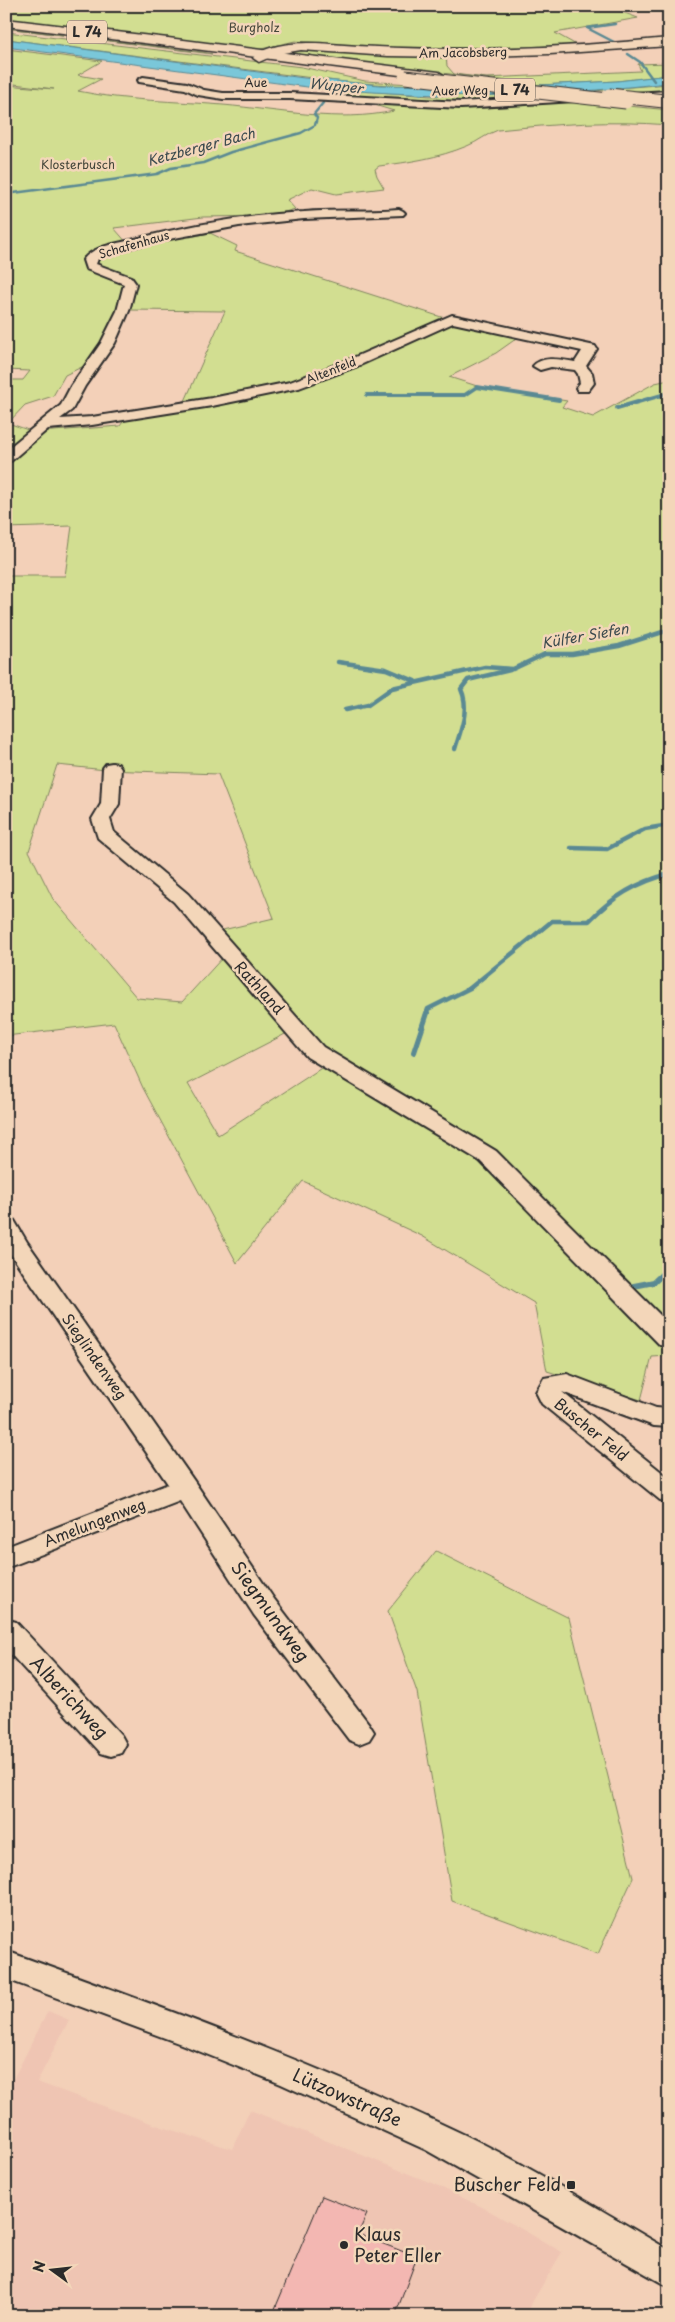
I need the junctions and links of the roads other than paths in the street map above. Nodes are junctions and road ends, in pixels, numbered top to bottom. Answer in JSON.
{"nodes":[{"id":1,"x":6,"y":22,"type":"edge"},
{"id":2,"x":6,"y":26,"type":"edge"},
{"id":3,"x":669,"y":42,"type":"edge"},
{"id":4,"x":164,"y":44,"type":"junction"},
{"id":5,"x":263,"y":56,"type":"junction"},
{"id":6,"x":306,"y":62,"type":"junction"},
{"id":7,"x":144,"y":80,"type":"dead end"},
{"id":8,"x":371,"y":101,"type":"joint"},
{"id":9,"x":668,"y":101,"type":"edge"},
{"id":10,"x":399,"y":213,"type":"dead end"},
{"id":11,"x":540,"y":366,"type":"dead end"},
{"id":12,"x":579,"y":366,"type":"junction"},
{"id":13,"x":583,"y":388,"type":"dead end"},
{"id":14,"x":43,"y":425,"type":"junction"},
{"id":15,"x":6,"y":458,"type":"edge"},
{"id":16,"x":112,"y":768,"type":"dead end"},
{"id":17,"x":6,"y":1225,"type":"edge"},
{"id":18,"x":669,"y":1339,"type":"edge"},
{"id":19,"x":669,"y":1418,"type":"edge"},
{"id":20,"x":185,"y":1488,"type":"junction"},
{"id":21,"x":669,"y":1493,"type":"edge"},
{"id":22,"x":8,"y":1553,"type":"edge"},
{"id":23,"x":6,"y":1630,"type":"edge"},
{"id":24,"x":360,"y":1732,"type":"dead end"},
{"id":25,"x":112,"y":1744,"type":"dead end"},
{"id":26,"x":6,"y":1965,"type":"edge"},
{"id":27,"x":669,"y":2270,"type":"edge"}],
"edges":[{"from":1,"to":4,"type":"main road","number":"L 74"},
{"from":2,"to":4,"type":"main road","number":"L 74"},
{"from":3,"to":5,"type":"main road","name":"Am Jacobsberg"},
{"from":4,"to":5,"type":"main road","number":"L 74"},
{"from":5,"to":6,"type":"main road","number":"L 74"},
{"from":6,"to":9,"type":"main road","number":"L 74","bridge":true},
{"from":6,"to":9,"type":"main road","number":"L 74","bridge":true},
{"from":7,"to":8,"type":"street","name":"Aue"},
{"from":8,"to":9,"type":"street","name":"Auer Weg"},
{"from":10,"to":14,"type":"street","name":"Schafenhaus"},
{"from":11,"to":12,"type":"street"},
{"from":12,"to":13,"type":"street"},
{"from":12,"to":14,"type":"street","name":"Altenfeld"},
{"from":14,"to":15,"type":"street","name":"Schafenhaus"},
{"from":16,"to":18,"type":"street","name":"Rathland"},
{"from":17,"to":20,"type":"street","name":"Sieglindenweg"},
{"from":19,"to":21,"type":"street","name":"Buscher Feld"},
{"from":20,"to":22,"type":"street","name":"Amelungenweg"},
{"from":20,"to":24,"type":"street","name":"Siegmundweg"},
{"from":23,"to":25,"type":"street","name":"Alberichweg"},
{"from":26,"to":27,"type":"street","name":"Lützowstraße"}]}
